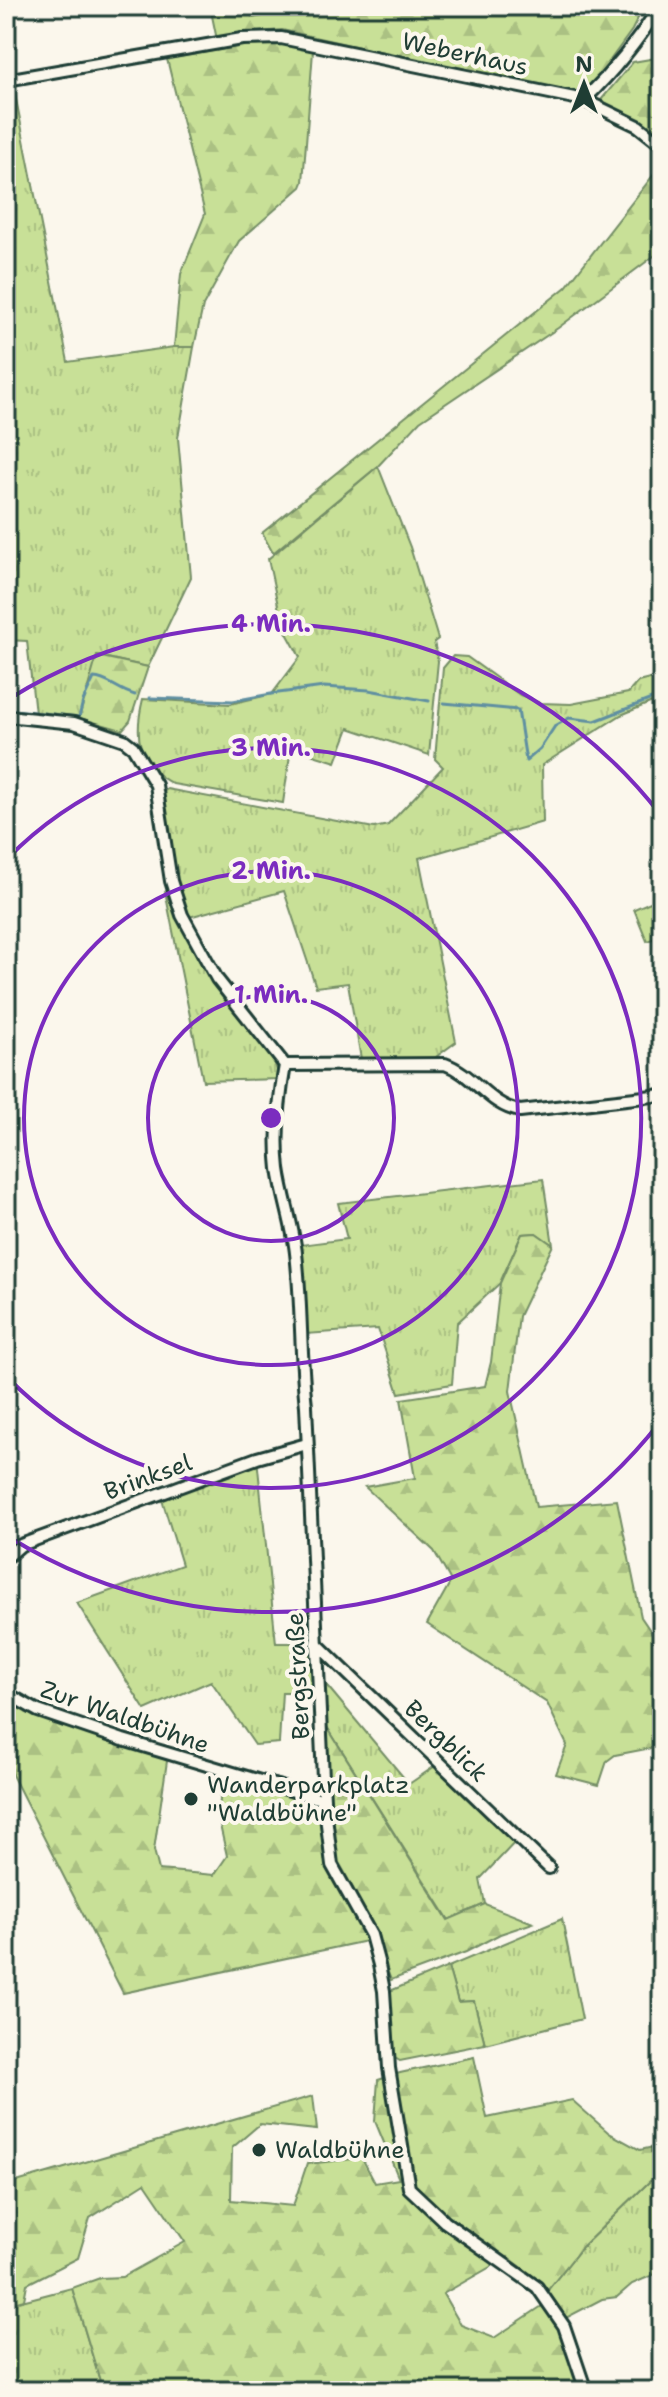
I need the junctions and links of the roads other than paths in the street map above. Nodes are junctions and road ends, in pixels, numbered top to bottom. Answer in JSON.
{"nodes":[{"id":1,"x":660,"y":6,"type":"edge"},
{"id":2,"x":6,"y":80,"type":"edge"},
{"id":3,"x":584,"y":100,"type":"junction"},
{"id":4,"x":662,"y":145,"type":"edge"},
{"id":5,"x":6,"y":716,"type":"edge"},
{"id":6,"x":285,"y":1065,"type":"junction"},
{"id":7,"x":662,"y":1095,"type":"edge"},
{"id":8,"x":307,"y":1444,"type":"junction"},
{"id":9,"x":6,"y":1558,"type":"edge"},
{"id":10,"x":316,"y":1643,"type":"junction"},
{"id":11,"x":6,"y":1693,"type":"edge"},
{"id":12,"x":324,"y":1800,"type":"junction"},
{"id":13,"x":549,"y":1868,"type":"dead end"},
{"id":14,"x":586,"y":2391,"type":"edge"}],
"edges":[{"from":1,"to":3,"type":"street"},
{"from":2,"to":3,"type":"street","name":"Weberhaus"},
{"from":3,"to":4,"type":"street","name":"Weberhaus"},
{"from":5,"to":6,"type":"street"},
{"from":6,"to":7,"type":"street"},
{"from":6,"to":8,"type":"street","name":"Bergstraße"},
{"from":8,"to":9,"type":"street","name":"Brinksel"},
{"from":8,"to":10,"type":"street","name":"Bergstraße"},
{"from":10,"to":12,"type":"street","name":"Bergstraße"},
{"from":10,"to":13,"type":"street","name":"Bergblick"},
{"from":11,"to":12,"type":"street","name":"Zur Waldbühne"},
{"from":12,"to":14,"type":"street","name":"Bergstraße"}]}
